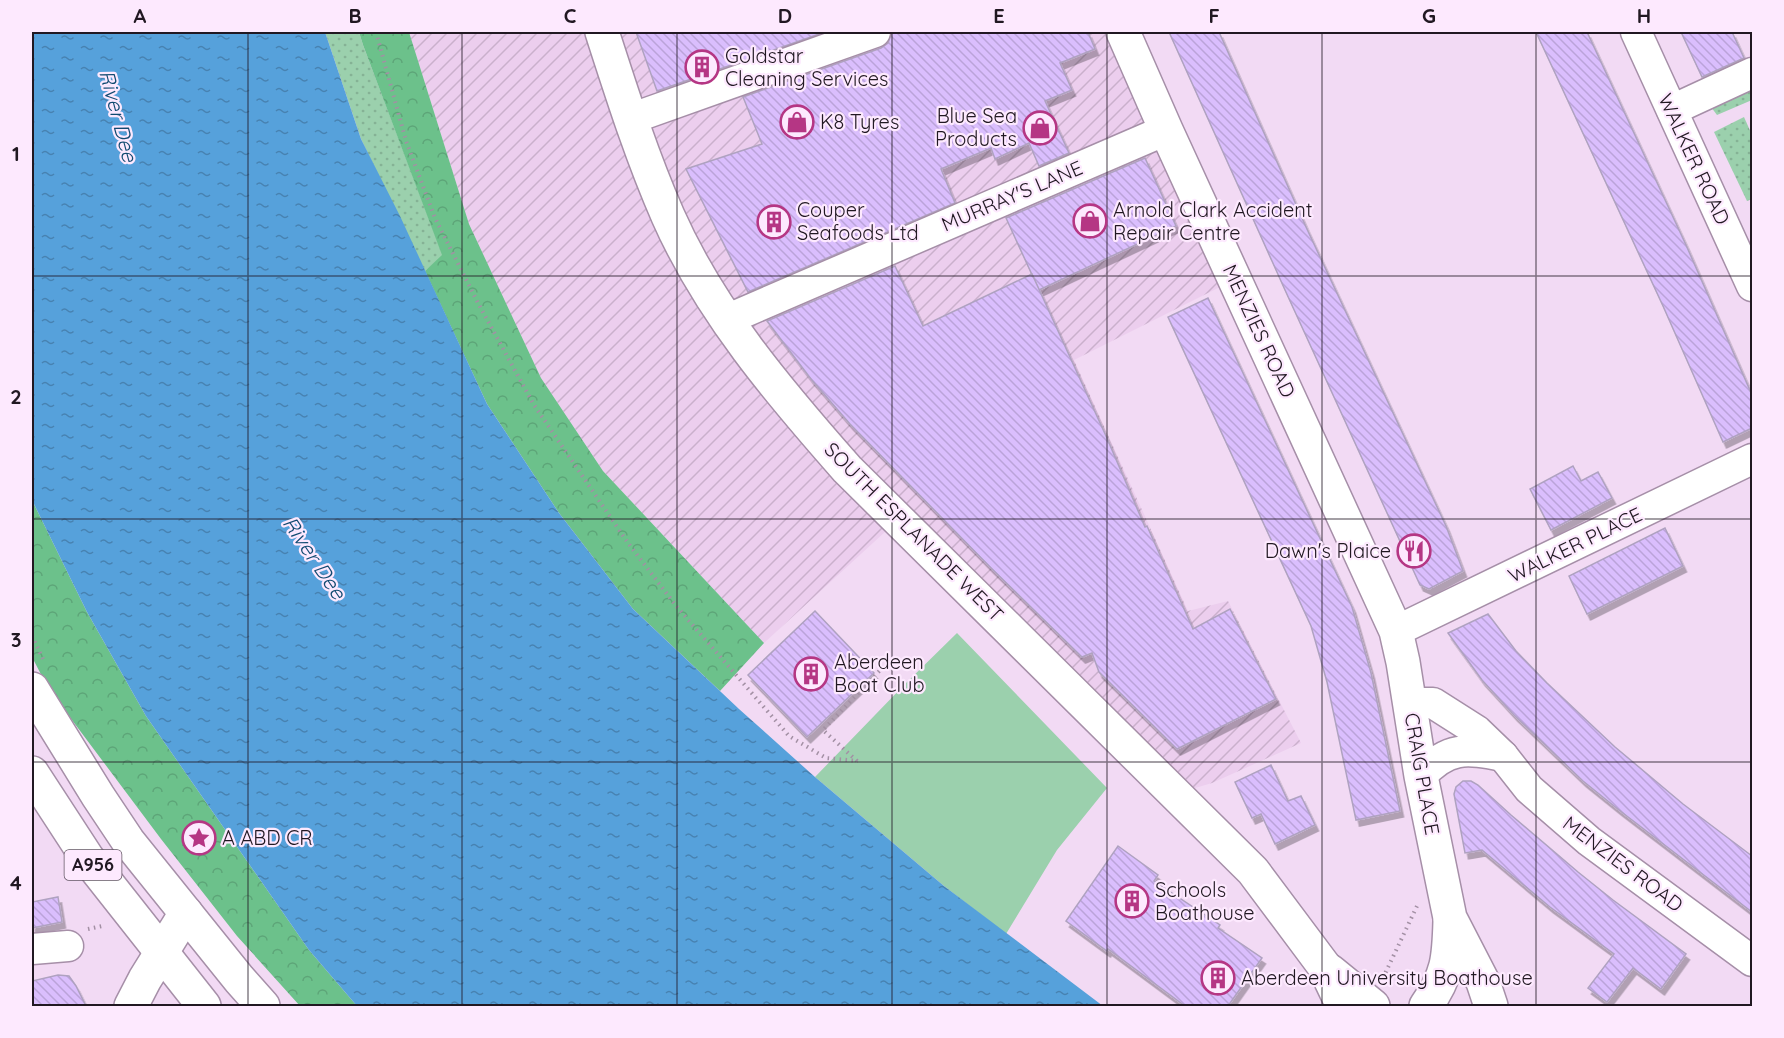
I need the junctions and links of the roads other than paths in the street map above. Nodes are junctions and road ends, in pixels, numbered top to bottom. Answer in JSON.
{"nodes":[{"id":1,"x":602,"y":32,"type":"edge"},
{"id":2,"x":875,"y":32,"type":"edge"},
{"id":3,"x":1123,"y":32,"type":"edge"},
{"id":4,"x":1636,"y":32,"type":"edge"},
{"id":5,"x":1752,"y":74,"type":"edge"},
{"id":6,"x":1672,"y":110,"type":"junction"},
{"id":7,"x":630,"y":119,"type":"junction"},
{"id":8,"x":1166,"y":130,"type":"junction"},
{"id":9,"x":1752,"y":286,"type":"edge"},
{"id":10,"x":726,"y":320,"type":"junction"},
{"id":11,"x":1752,"y":459,"type":"edge"},
{"id":12,"x":1396,"y":631,"type":"junction"},
{"id":13,"x":32,"y":688,"type":"edge"},
{"id":14,"x":1410,"y":703,"type":"junction"},
{"id":15,"x":1503,"y":756,"type":"junction"},
{"id":16,"x":32,"y":773,"type":"edge"},
{"id":17,"x":1421,"y":776,"type":"junction"},
{"id":18,"x":186,"y":913,"type":"junction"},
{"id":19,"x":1450,"y":918,"type":"junction"},
{"id":20,"x":68,"y":946,"type":"dead end"},
{"id":21,"x":32,"y":949,"type":"edge"},
{"id":22,"x":160,"y":952,"type":"junction"},
{"id":23,"x":1752,"y":961,"type":"edge"},
{"id":24,"x":1362,"y":1005,"type":"edge"},
{"id":25,"x":131,"y":1006,"type":"edge"},
{"id":26,"x":204,"y":1006,"type":"edge"},
{"id":27,"x":263,"y":1006,"type":"edge"},
{"id":28,"x":1426,"y":1006,"type":"edge"},
{"id":29,"x":1491,"y":1006,"type":"edge"}],
"edges":[{"from":1,"to":7,"type":"street","name":"SOUTH ESPLANADE WEST"},
{"from":2,"to":7,"type":"street"},
{"from":3,"to":8,"type":"street","name":"MENZIES ROAD"},
{"from":4,"to":6,"type":"street","name":"WALKER ROAD"},
{"from":5,"to":6,"type":"street"},
{"from":6,"to":9,"type":"street","name":"WALKER ROAD"},
{"from":7,"to":10,"type":"street","name":"SOUTH ESPLANADE WEST"},
{"from":8,"to":10,"type":"street","name":"MURRAY'S LANE"},
{"from":8,"to":12,"type":"street","name":"MENZIES ROAD"},
{"from":10,"to":24,"type":"street","name":"SOUTH ESPLANADE WEST"},
{"from":11,"to":12,"type":"street","name":"WALKER PLACE"},
{"from":12,"to":14,"type":"street","name":"CRAIG PLACE"},
{"from":13,"to":18,"type":"street","number":"A956"},
{"from":14,"to":15,"type":"street","name":"MENZIES ROAD"},
{"from":14,"to":17,"type":"street","name":"CRAIG PLACE"},
{"from":15,"to":17,"type":"street"},
{"from":15,"to":23,"type":"street","name":"MENZIES ROAD"},
{"from":16,"to":22,"type":"street","number":"A956"},
{"from":17,"to":19,"type":"street","name":"CRAIG PLACE"},
{"from":18,"to":22,"type":"street"},
{"from":18,"to":27,"type":"street","number":"A956"},
{"from":19,"to":28,"type":"street","name":"CRAIG PLACE"},
{"from":19,"to":29,"type":"street","name":"CRAIG PLACE"},
{"from":20,"to":21,"type":"street"},
{"from":22,"to":25,"type":"street"},
{"from":22,"to":26,"type":"street","number":"A956"}]}
